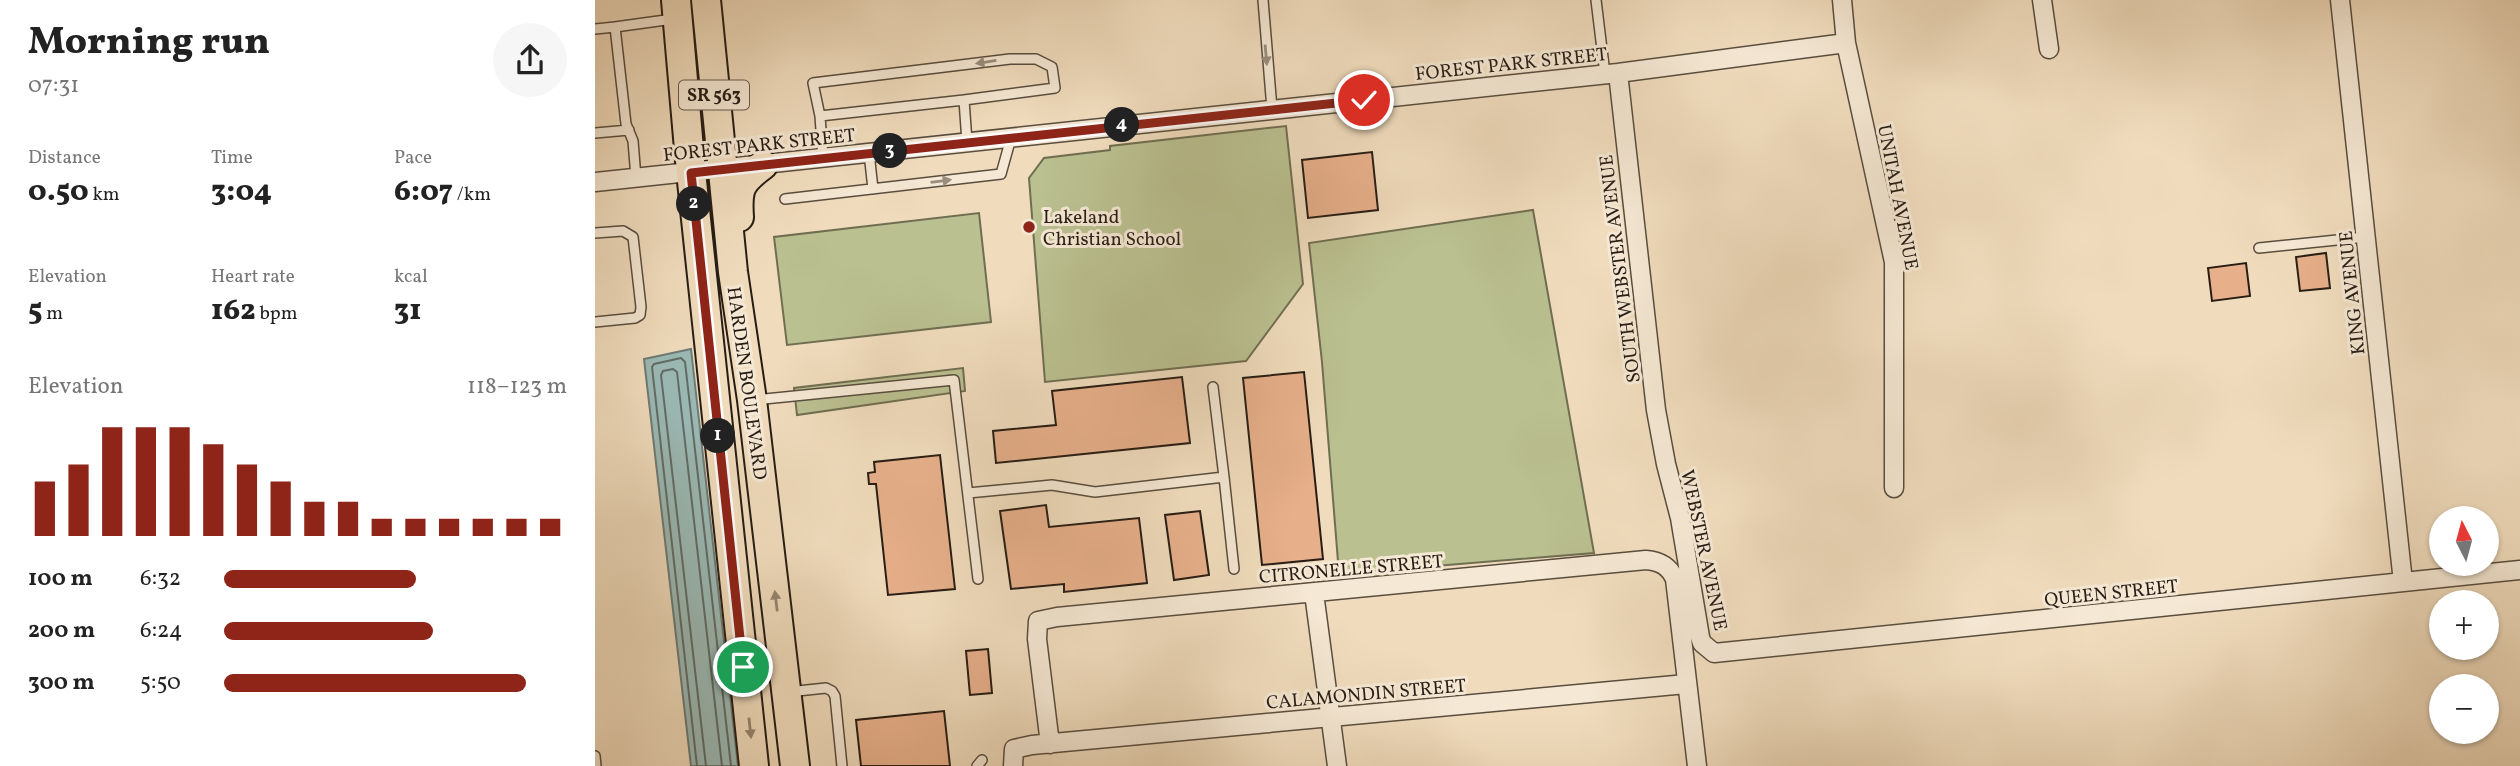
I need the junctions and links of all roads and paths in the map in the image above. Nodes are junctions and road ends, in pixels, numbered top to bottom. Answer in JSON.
{"nodes":[{"id":1,"x":706,"y":0,"type":"edge"},
{"id":2,"x":1263,"y":0,"type":"edge"},
{"id":3,"x":1595,"y":0,"type":"edge"},
{"id":4,"x":1842,"y":0,"type":"edge"},
{"id":5,"x":2042,"y":0,"type":"edge"},
{"id":6,"x":2340,"y":0,"type":"edge"},
{"id":7,"x":676,"y":9,"type":"edge"},
{"id":8,"x":615,"y":27,"type":"junction"},
{"id":9,"x":595,"y":29,"type":"edge"},
{"id":10,"x":1846,"y":43,"type":"junction"},
{"id":11,"x":2049,"y":49,"type":"dead end"},
{"id":12,"x":1611,"y":73,"type":"junction"},
{"id":13,"x":964,"y":100,"type":"junction"},
{"id":14,"x":1272,"y":109,"type":"junction"},
{"id":15,"x":820,"y":116,"type":"junction"},
{"id":16,"x":629,"y":130,"type":"junction"},
{"id":17,"x":595,"y":134,"type":"edge"},
{"id":18,"x":1011,"y":138,"type":"junction"},
{"id":19,"x":967,"y":142,"type":"junction"},
{"id":20,"x":869,"y":153,"type":"junction"},
{"id":21,"x":823,"y":158,"type":"junction"},
{"id":22,"x":763,"y":165,"type":"junction"},
{"id":23,"x":721,"y":169,"type":"junction"},
{"id":24,"x":691,"y":173,"type":"junction"},
{"id":25,"x":636,"y":178,"type":"junction"},
{"id":26,"x":595,"y":182,"type":"edge"},
{"id":27,"x":873,"y":189,"type":"junction"},
{"id":28,"x":785,"y":199,"type":"dead end"},
{"id":29,"x":595,"y":233,"type":"edge"},
{"id":30,"x":2366,"y":237,"type":"junction"},
{"id":31,"x":2259,"y":248,"type":"dead end"},
{"id":32,"x":733,"y":272,"type":"junction"},
{"id":33,"x":595,"y":322,"type":"edge"},
{"id":34,"x":1213,"y":387,"type":"dead end"},
{"id":35,"x":753,"y":400,"type":"junction"},
{"id":36,"x":1665,"y":460,"type":"joint"},
{"id":37,"x":1224,"y":477,"type":"junction"},
{"id":38,"x":1894,"y":488,"type":"dead end"},
{"id":39,"x":968,"y":493,"type":"junction"},
{"id":40,"x":1234,"y":569,"type":"dead end"},
{"id":41,"x":2520,"y":570,"type":"edge"},
{"id":42,"x":978,"y":579,"type":"dead end"},
{"id":43,"x":2403,"y":582,"type":"junction"},
{"id":44,"x":1314,"y":593,"type":"junction"},
{"id":45,"x":1708,"y":648,"type":"joint"},
{"id":46,"x":1686,"y":684,"type":"junction"},
{"id":47,"x":787,"y":692,"type":"junction"},
{"id":48,"x":1331,"y":717,"type":"junction"},
{"id":49,"x":1049,"y":744,"type":"junction"},
{"id":50,"x":595,"y":755,"type":"edge"},
{"id":51,"x":596,"y":766,"type":"edge"},
{"id":52,"x":754,"y":766,"type":"edge"},
{"id":53,"x":795,"y":766,"type":"edge"},
{"id":54,"x":842,"y":766,"type":"edge"},
{"id":55,"x":1013,"y":766,"type":"edge"},
{"id":56,"x":1337,"y":766,"type":"edge"},
{"id":57,"x":1697,"y":766,"type":"edge"}],
"edges":[{"from":1,"to":23,"type":"main road","name":"HARDEN BOULEVARD","number":"SR 563"},
{"from":2,"to":14,"type":"lane","one_way":true},
{"from":3,"to":12,"type":"lane"},
{"from":4,"to":10,"type":"street","name":"UNITAH AVENUE"},
{"from":5,"to":11,"type":"street"},
{"from":6,"to":30,"type":"street","name":"KING AVENUE"},
{"from":7,"to":8,"type":"lane"},
{"from":7,"to":24,"type":"main road","name":"HARDEN BOULEVARD","number":"SR 563"},
{"from":8,"to":9,"type":"lane"},
{"from":8,"to":16,"type":"lane"},
{"from":10,"to":12,"type":"street","name":"FOREST PARK STREET"},
{"from":10,"to":38,"type":"street","name":"UNITAH AVENUE"},
{"from":12,"to":14,"type":"street","name":"FOREST PARK STREET"},
{"from":12,"to":36,"type":"street","name":"SOUTH WEBSTER AVENUE"},
{"from":13,"to":15,"type":"lane"},
{"from":13,"to":15,"type":"lane","one_way":true},
{"from":13,"to":19,"type":"lane"},
{"from":14,"to":18,"type":"street","name":"FOREST PARK STREET"},
{"from":15,"to":21,"type":"lane"},
{"from":16,"to":17,"type":"lane"},
{"from":16,"to":25,"type":"lane"},
{"from":18,"to":19,"type":"street","name":"FOREST PARK STREET"},
{"from":27,"to":18,"type":"lane","one_way":true},
{"from":19,"to":20,"type":"street","name":"FOREST PARK STREET"},
{"from":20,"to":21,"type":"street","name":"FOREST PARK STREET"},
{"from":20,"to":27,"type":"lane"},
{"from":21,"to":22,"type":"street","name":"FOREST PARK STREET"},
{"from":22,"to":23,"type":"street","name":"FOREST PARK STREET"},
{"from":22,"to":32,"type":"main road"},
{"from":23,"to":24,"type":"street","name":"FOREST PARK STREET"},
{"from":23,"to":32,"type":"main road","name":"HARDEN BOULEVARD","number":"SR 563"},
{"from":24,"to":25,"type":"street","name":"FOREST PARK STREET"},
{"from":24,"to":52,"type":"main road","name":"HARDEN BOULEVARD","number":"SR 563","one_way":true},
{"from":25,"to":26,"type":"street","name":"FOREST PARK STREET"},
{"from":27,"to":28,"type":"lane"},
{"from":29,"to":33,"type":"lane"},
{"from":30,"to":31,"type":"lane"},
{"from":30,"to":43,"type":"street","name":"KING AVENUE"},
{"from":32,"to":35,"type":"main road","name":"HARDEN BOULEVARD","number":"SR 563"},
{"from":34,"to":37,"type":"lane"},
{"from":35,"to":39,"type":"lane"},
{"from":47,"to":35,"type":"main road","name":"HARDEN BOULEVARD","number":"SR 563","one_way":true},
{"from":36,"to":45,"type":"street","name":"WEBSTER AVENUE"},
{"from":37,"to":39,"type":"lane"},
{"from":37,"to":40,"type":"lane"},
{"from":39,"to":42,"type":"lane"},
{"from":41,"to":43,"type":"street","name":"QUEEN STREET"},
{"from":43,"to":45,"type":"street","name":"QUEEN STREET"},
{"from":44,"to":46,"type":"street","name":"CITRONELLE STREET"},
{"from":44,"to":48,"type":"street"},
{"from":44,"to":49,"type":"street","name":"CITRONELLE STREET"},
{"from":46,"to":48,"type":"street","name":"CALAMONDIN STREET"},
{"from":46,"to":57,"type":"street"},
{"from":47,"to":53,"type":"main road","name":"HARDEN BOULEVARD","number":"SR 563"},
{"from":47,"to":54,"type":"lane"},
{"from":48,"to":49,"type":"street","name":"CALAMONDIN STREET"},
{"from":48,"to":56,"type":"street"},
{"from":49,"to":55,"type":"street","name":"CALAMONDIN STREET"},
{"from":50,"to":51,"type":"lane"}]}
